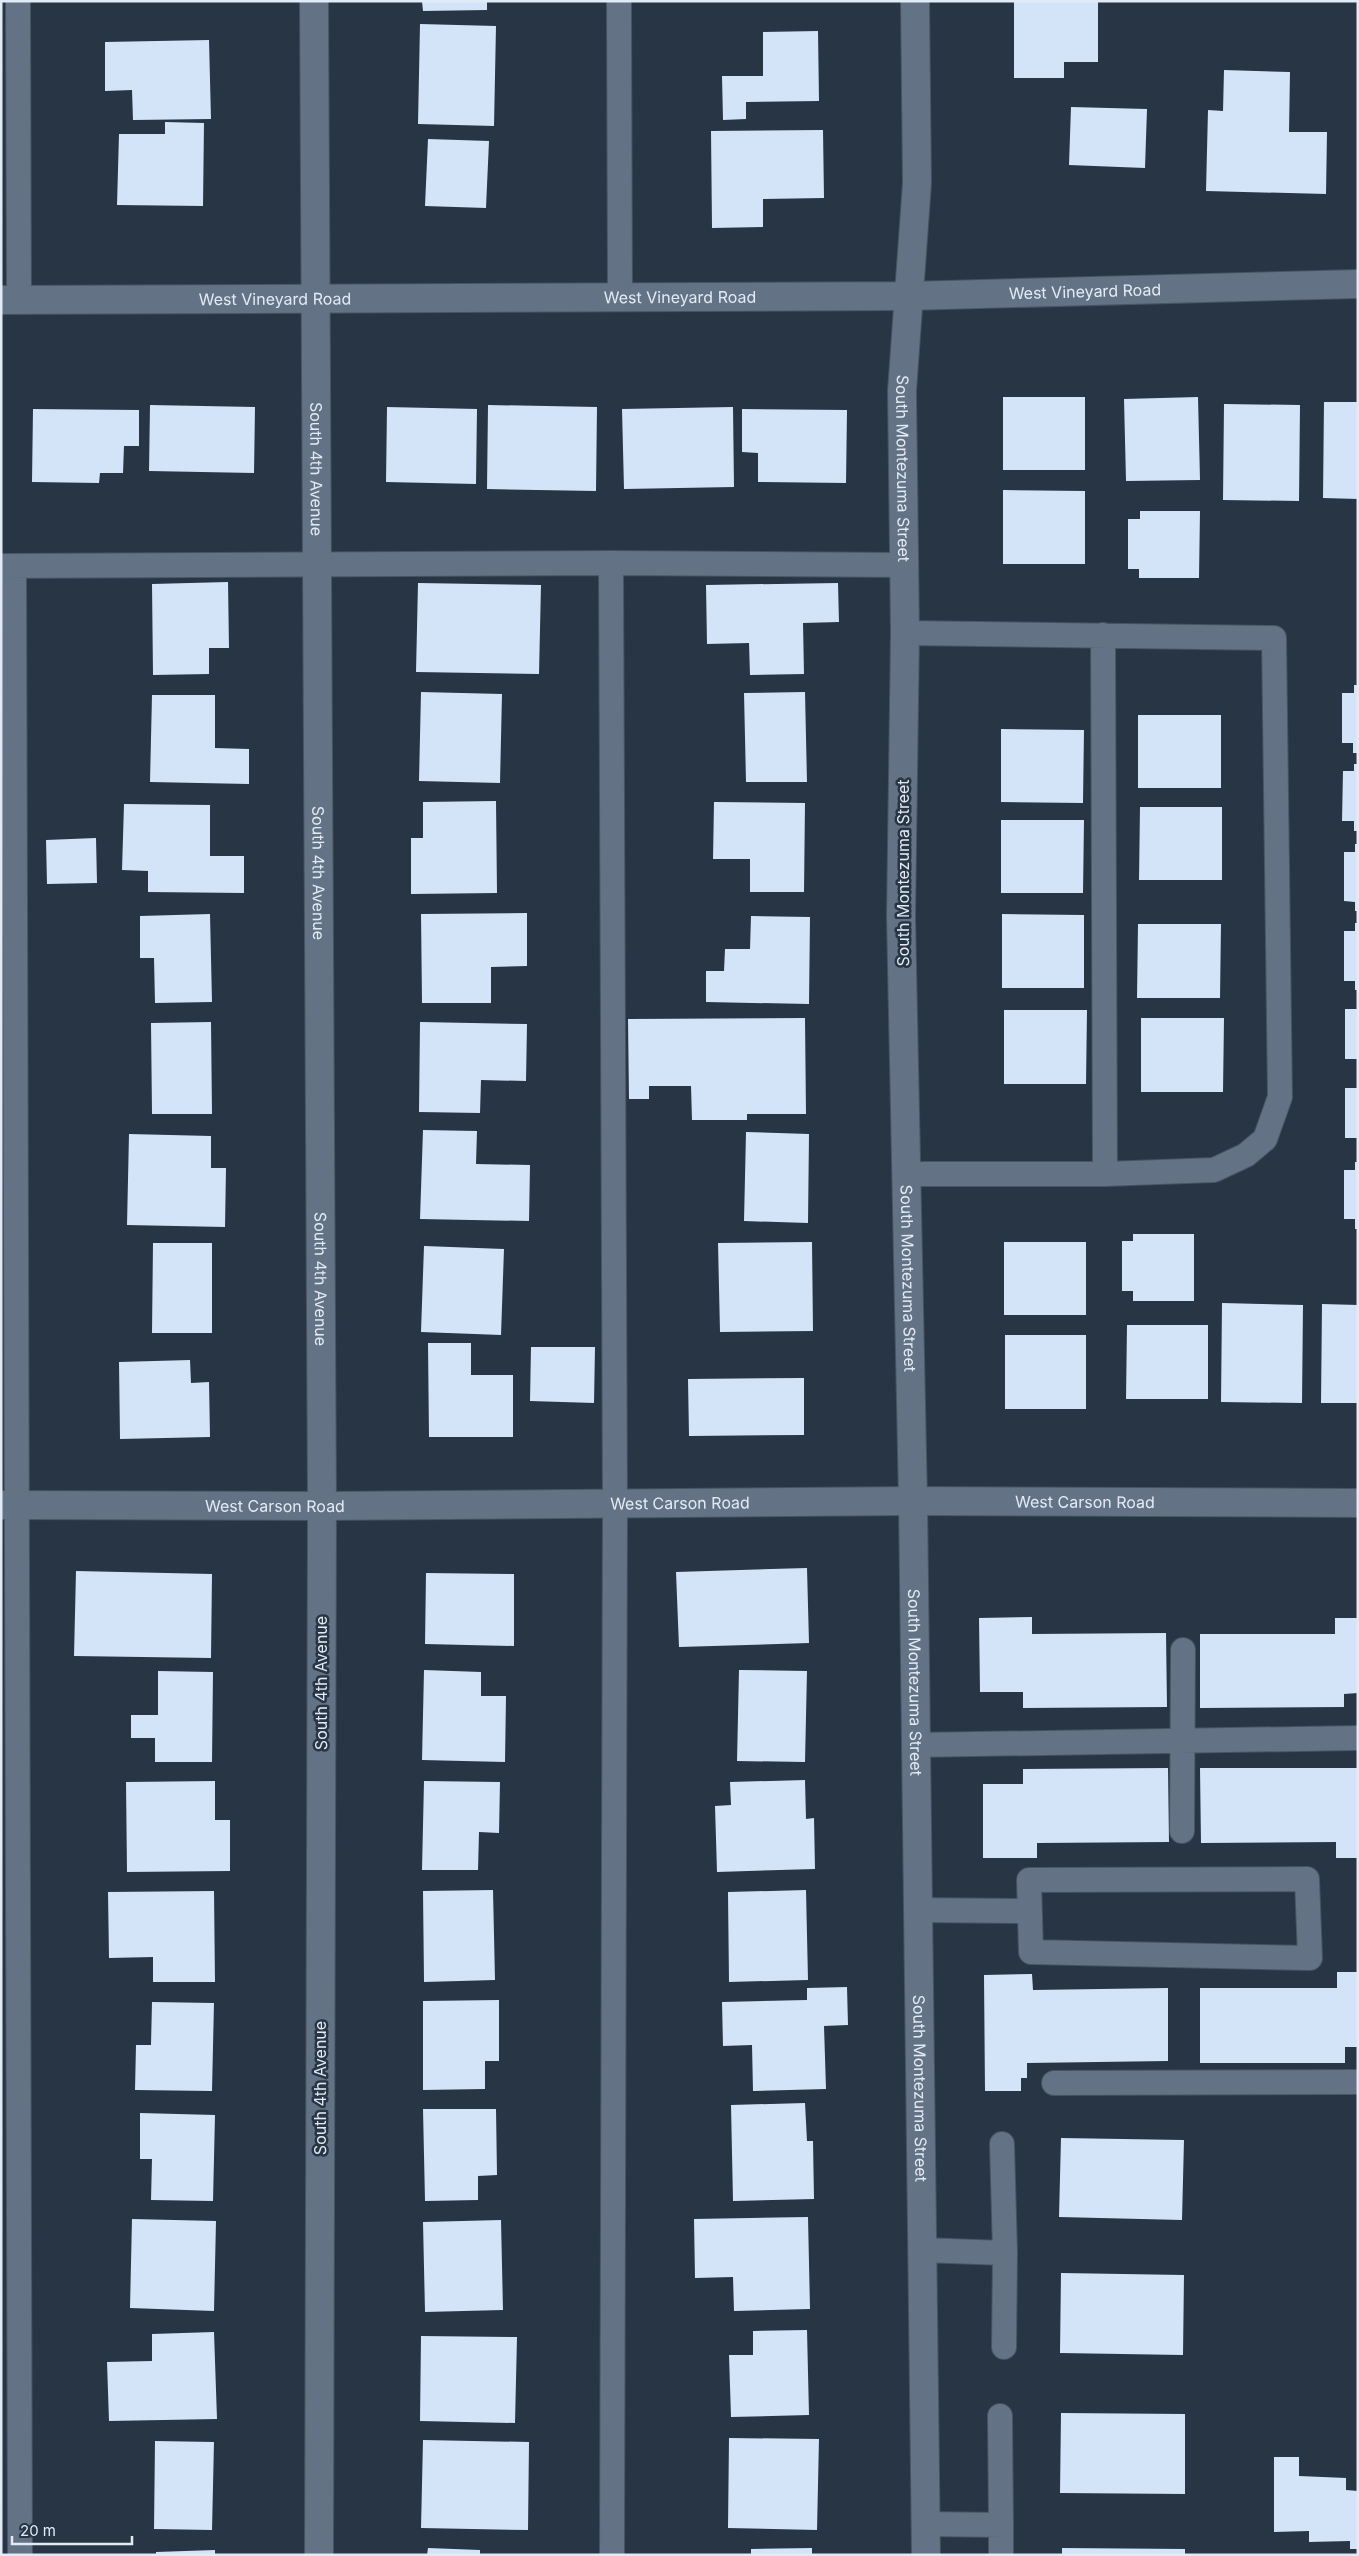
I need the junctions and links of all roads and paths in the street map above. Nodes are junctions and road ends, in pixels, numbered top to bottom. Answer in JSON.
{"nodes":[{"id":1,"x":18,"y":1,"type":"edge"},
{"id":2,"x":314,"y":1,"type":"edge"},
{"id":3,"x":618,"y":1,"type":"edge"},
{"id":4,"x":915,"y":1,"type":"edge"},
{"id":5,"x":1358,"y":284,"type":"edge"},
{"id":6,"x":908,"y":296,"type":"junction"},
{"id":7,"x":620,"y":297,"type":"junction"},
{"id":8,"x":315,"y":299,"type":"junction"},
{"id":9,"x":10,"y":300,"type":"edge"},
{"id":10,"x":612,"y":563,"type":"junction"},
{"id":11,"x":316,"y":564,"type":"junction"},
{"id":12,"x":904,"y":565,"type":"junction"},
{"id":13,"x":7,"y":566,"type":"edge"},
{"id":14,"x":905,"y":633,"type":"junction"},
{"id":15,"x":1103,"y":635,"type":"junction"},
{"id":16,"x":906,"y":1174,"type":"junction"},
{"id":17,"x":1105,"y":1174,"type":"junction"},
{"id":18,"x":913,"y":1501,"type":"junction"},
{"id":19,"x":615,"y":1504,"type":"junction"},
{"id":20,"x":1358,"y":1504,"type":"edge"},
{"id":21,"x":9,"y":1505,"type":"edge"},
{"id":22,"x":322,"y":1506,"type":"junction"},
{"id":23,"x":1183,"y":1650,"type":"dead end"},
{"id":24,"x":1358,"y":1738,"type":"edge"},
{"id":25,"x":1184,"y":1739,"type":"junction"},
{"id":26,"x":916,"y":1745,"type":"junction"},
{"id":27,"x":1182,"y":1831,"type":"dead end"},
{"id":28,"x":917,"y":1910,"type":"junction"},
{"id":29,"x":1030,"y":1911,"type":"junction"},
{"id":30,"x":1358,"y":2082,"type":"edge"},
{"id":31,"x":1054,"y":2083,"type":"dead end"},
{"id":32,"x":1002,"y":2144,"type":"dead end"},
{"id":33,"x":922,"y":2250,"type":"junction"},
{"id":34,"x":1006,"y":2253,"type":"junction"},
{"id":35,"x":1004,"y":2347,"type":"dead end"},
{"id":36,"x":1000,"y":2416,"type":"dead end"},
{"id":37,"x":926,"y":2524,"type":"junction"},
{"id":38,"x":1001,"y":2525,"type":"junction"},
{"id":39,"x":20,"y":2555,"type":"edge"},
{"id":40,"x":319,"y":2555,"type":"edge"},
{"id":41,"x":612,"y":2555,"type":"edge"},
{"id":42,"x":926,"y":2555,"type":"edge"},
{"id":43,"x":1002,"y":2555,"type":"edge"}],
"edges":[{"from":1,"to":9,"type":"lane"},
{"from":2,"to":8,"type":"street","name":"South 4th Avenue"},
{"from":3,"to":7,"type":"lane"},
{"from":4,"to":6,"type":"street","name":"South Montezuma Street"},
{"from":5,"to":6,"type":"street","name":"West Vineyard Road"},
{"from":6,"to":7,"type":"street","name":"West Vineyard Road"},
{"from":6,"to":12,"type":"street","name":"South Montezuma Street"},
{"from":7,"to":8,"type":"street","name":"West Vineyard Road"},
{"from":8,"to":9,"type":"street","name":"West Vineyard Road"},
{"from":8,"to":11,"type":"street","name":"South 4th Avenue"},
{"from":10,"to":11,"type":"lane"},
{"from":10,"to":12,"type":"lane"},
{"from":10,"to":19,"type":"lane"},
{"from":11,"to":13,"type":"lane"},
{"from":11,"to":22,"type":"street","name":"South 4th Avenue"},
{"from":12,"to":14,"type":"street","name":"South Montezuma Street"},
{"from":13,"to":21,"type":"lane"},
{"from":14,"to":15,"type":"lane"},
{"from":14,"to":16,"type":"street","name":"South Montezuma Street"},
{"from":15,"to":17,"type":"lane"},
{"from":15,"to":17,"type":"lane"},
{"from":16,"to":17,"type":"lane"},
{"from":16,"to":18,"type":"street","name":"South Montezuma Street"},
{"from":18,"to":19,"type":"street","name":"West Carson Road"},
{"from":18,"to":20,"type":"street","name":"West Carson Road"},
{"from":18,"to":26,"type":"street","name":"South Montezuma Street"},
{"from":19,"to":22,"type":"street","name":"West Carson Road"},
{"from":19,"to":41,"type":"lane"},
{"from":21,"to":22,"type":"street","name":"West Carson Road"},
{"from":21,"to":39,"type":"lane"},
{"from":22,"to":40,"type":"street","name":"South 4th Avenue"},
{"from":23,"to":25,"type":"lane"},
{"from":24,"to":25,"type":"lane"},
{"from":25,"to":26,"type":"lane"},
{"from":25,"to":27,"type":"lane"},
{"from":26,"to":28,"type":"street","name":"South Montezuma Street"},
{"from":28,"to":29,"type":"lane"},
{"from":28,"to":33,"type":"street","name":"South Montezuma Street"},
{"from":29,"to":29,"type":"lane"},
{"from":30,"to":31,"type":"lane"},
{"from":32,"to":34,"type":"lane"},
{"from":33,"to":34,"type":"lane"},
{"from":33,"to":37,"type":"street","name":"South Montezuma Street"},
{"from":34,"to":35,"type":"lane"},
{"from":36,"to":38,"type":"lane"},
{"from":37,"to":38,"type":"lane"},
{"from":37,"to":42,"type":"street","name":"South Montezuma Street"},
{"from":38,"to":43,"type":"lane"}]}
